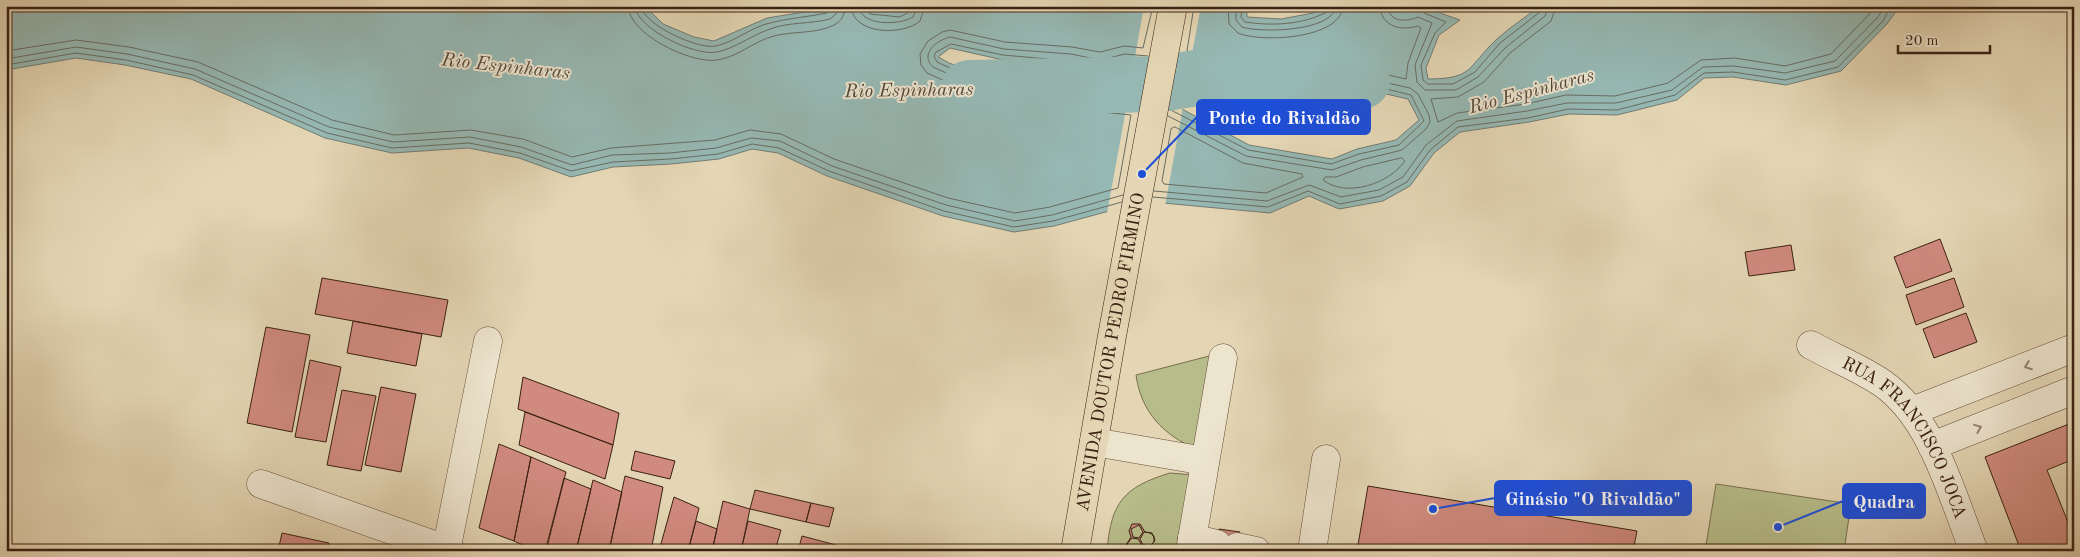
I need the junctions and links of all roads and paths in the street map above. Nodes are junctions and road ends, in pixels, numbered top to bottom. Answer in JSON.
{"nodes":[{"id":1,"x":1173,"y":6,"type":"edge"},
{"id":2,"x":488,"y":341,"type":"dead end"},
{"id":3,"x":1810,"y":345,"type":"dead end"},
{"id":4,"x":2074,"y":348,"type":"edge"},
{"id":5,"x":1223,"y":358,"type":"dead end"},
{"id":6,"x":2074,"y":390,"type":"edge"},
{"id":7,"x":1912,"y":411,"type":"junction"},
{"id":8,"x":1094,"y":442,"type":"junction"},
{"id":9,"x":1932,"y":446,"type":"junction"},
{"id":10,"x":1326,"y":459,"type":"dead end"},
{"id":11,"x":1205,"y":461,"type":"junction"},
{"id":12,"x":261,"y":484,"type":"dead end"},
{"id":13,"x":1218,"y":546,"type":"edge"},
{"id":14,"x":448,"y":550,"type":"edge"},
{"id":15,"x":1075,"y":551,"type":"edge"},
{"id":16,"x":1312,"y":551,"type":"edge"},
{"id":17,"x":1974,"y":551,"type":"edge"}],
"edges":[{"from":1,"to":8,"type":"main road","name":"AVENIDA DOUTOR PEDRO FIRMINO"},
{"from":2,"to":14,"type":"street"},
{"from":3,"to":7,"type":"street","name":"RUA FRANCISCO JOCA"},
{"from":4,"to":7,"type":"street","one_way":true},
{"from":5,"to":11,"type":"street"},
{"from":9,"to":6,"type":"street","one_way":true},
{"from":7,"to":9,"type":"street","name":"RUA FRANCISCO JOCA"},
{"from":8,"to":11,"type":"street"},
{"from":8,"to":15,"type":"main road","name":"AVENIDA DOUTOR PEDRO FIRMINO"},
{"from":9,"to":17,"type":"street","name":"RUA FRANCISCO JOCA"},
{"from":10,"to":16,"type":"street"},
{"from":11,"to":13,"type":"street"},
{"from":12,"to":14,"type":"street"}]}
